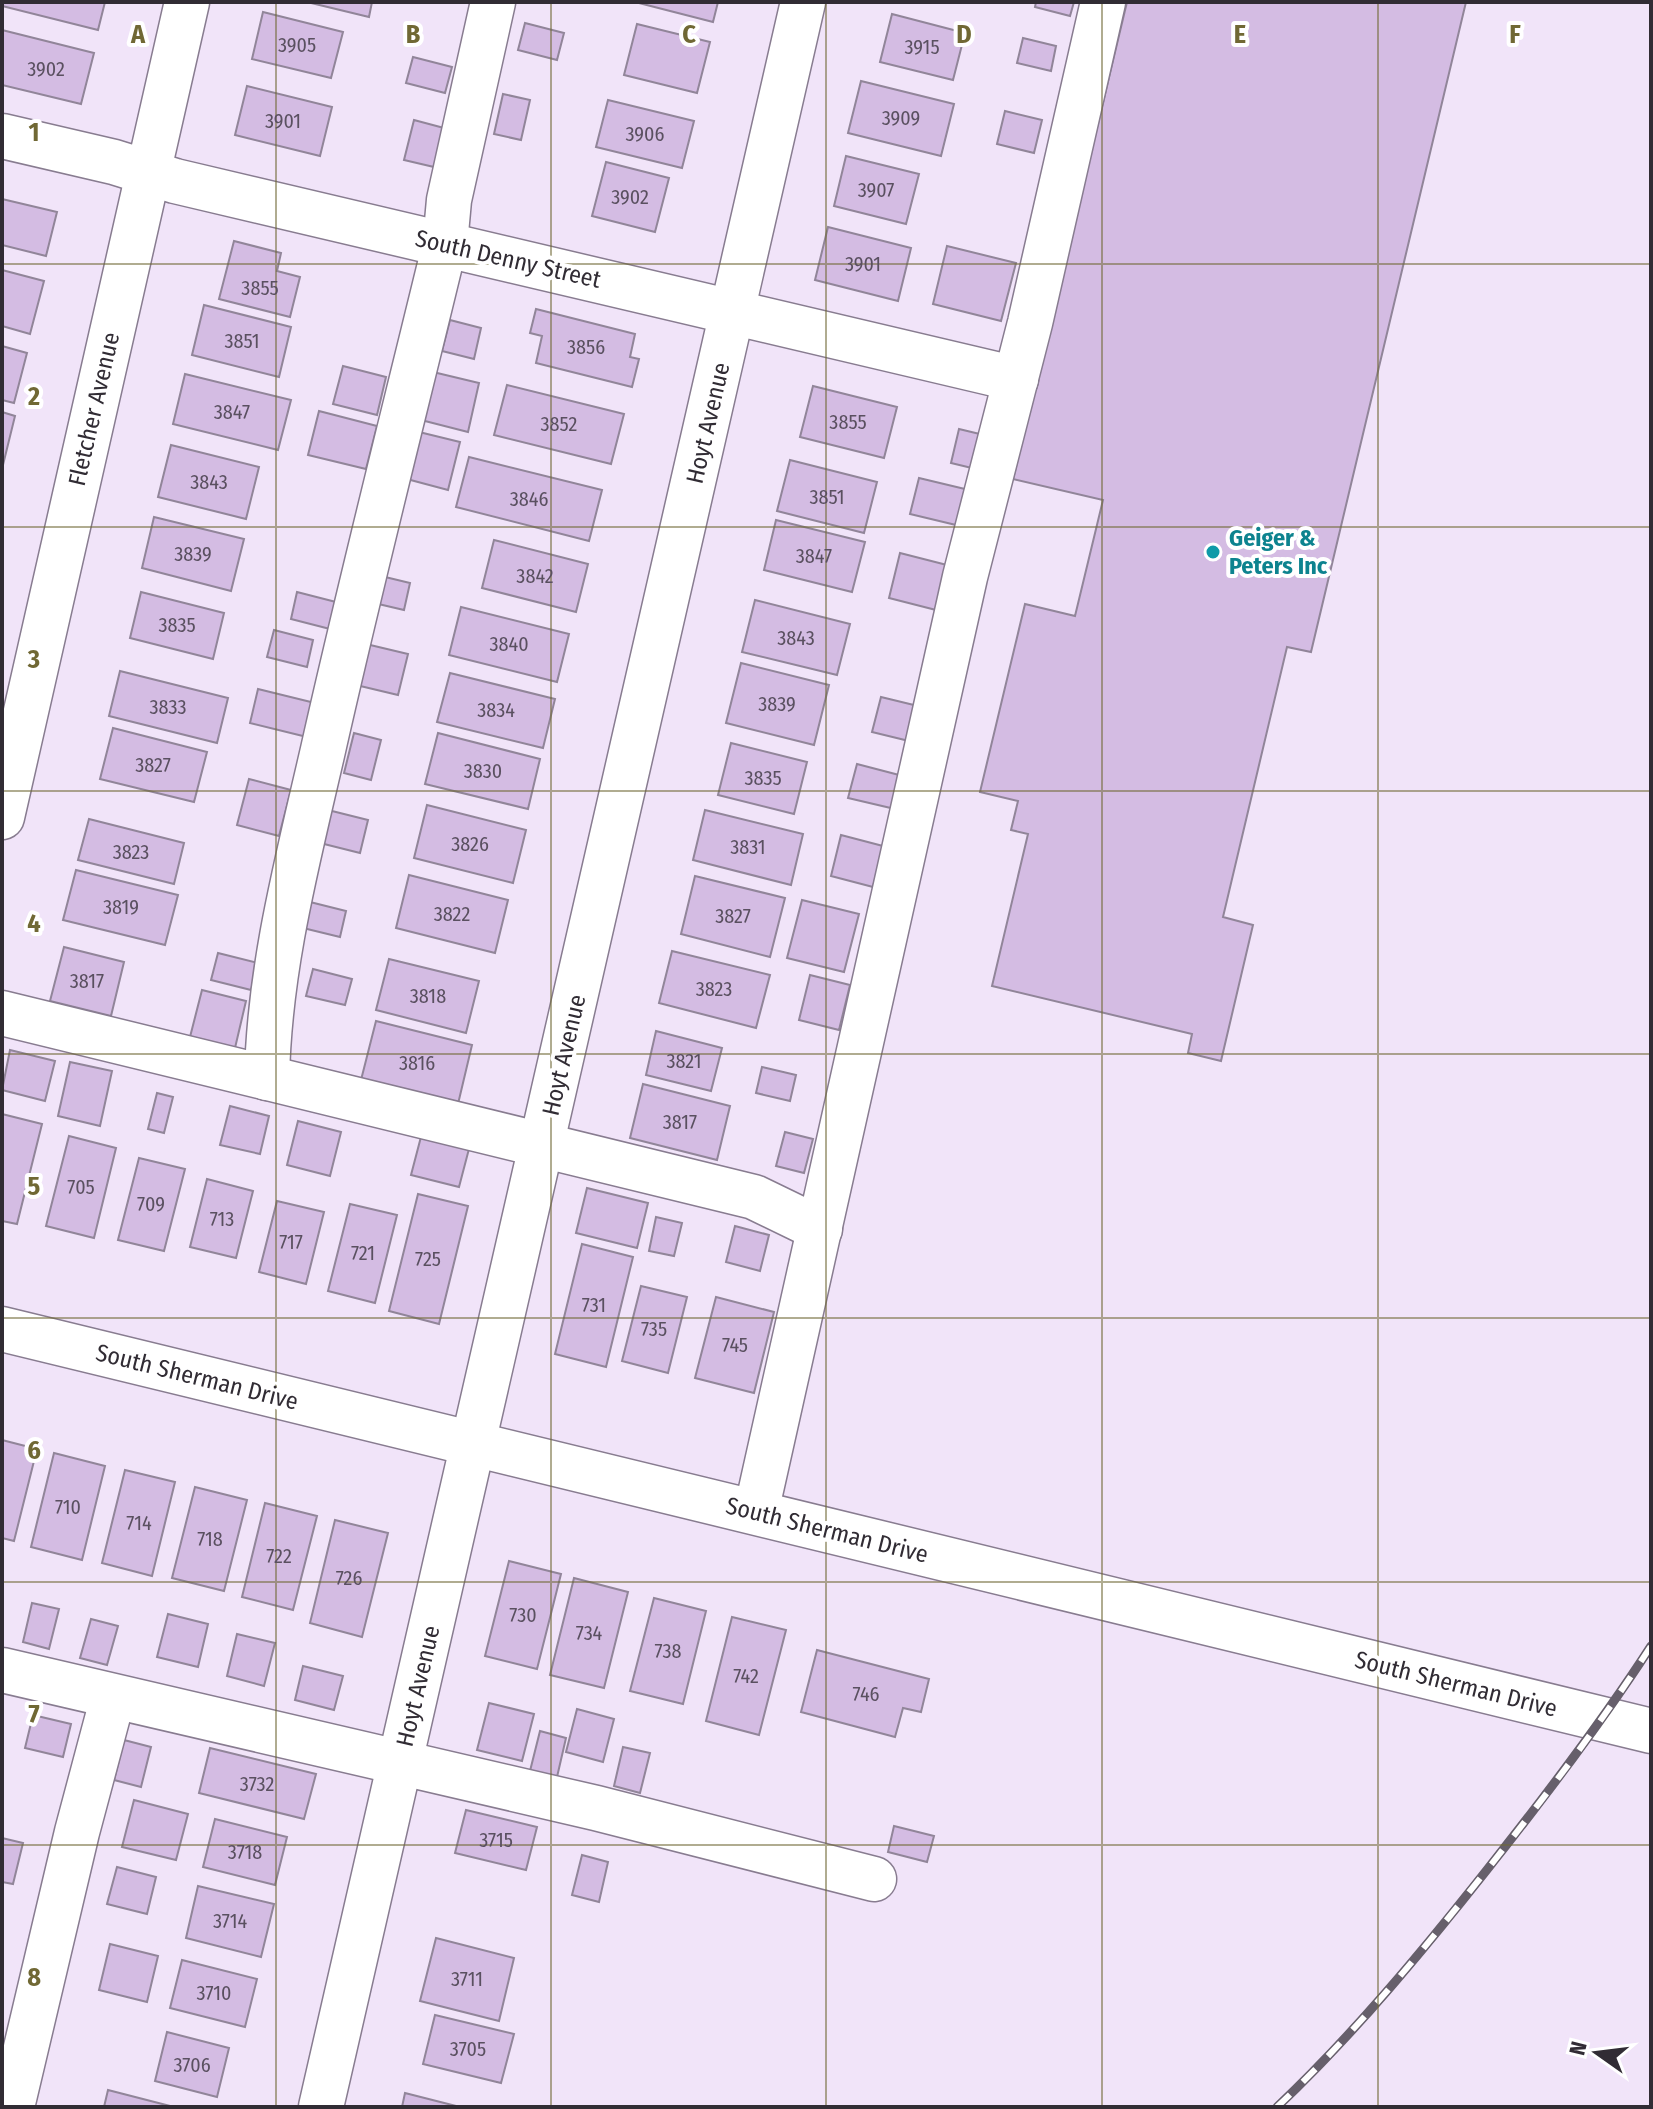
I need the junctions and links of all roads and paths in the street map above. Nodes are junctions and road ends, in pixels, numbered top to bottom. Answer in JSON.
{"nodes":[{"id":1,"x":187,"y":2,"type":"edge"},
{"id":2,"x":493,"y":2,"type":"edge"},
{"id":3,"x":803,"y":2,"type":"edge"},
{"id":4,"x":1103,"y":2,"type":"edge"},
{"id":5,"x":2,"y":136,"type":"edge"},
{"id":6,"x":148,"y":173,"type":"junction"},
{"id":7,"x":445,"y":244,"type":"junction"},
{"id":8,"x":733,"y":312,"type":"junction"},
{"id":9,"x":1016,"y":379,"type":"junction"},
{"id":10,"x":2,"y":817,"type":"edge"},
{"id":11,"x":2,"y":1013,"type":"edge"},
{"id":12,"x":267,"y":1078,"type":"junction"},
{"id":13,"x":543,"y":1146,"type":"junction"},
{"id":14,"x":820,"y":1229,"type":"junction"},
{"id":15,"x":2,"y":1329,"type":"edge"},
{"id":16,"x":474,"y":1445,"type":"junction"},
{"id":17,"x":756,"y":1512,"type":"junction"},
{"id":18,"x":2,"y":1670,"type":"edge"},
{"id":19,"x":113,"y":1697,"type":"junction"},
{"id":20,"x":1651,"y":1731,"type":"edge"},
{"id":21,"x":401,"y":1762,"type":"junction"},
{"id":22,"x":874,"y":1879,"type":"dead end"},
{"id":23,"x":12,"y":2107,"type":"edge"},
{"id":24,"x":321,"y":2107,"type":"edge"}],
"edges":[{"from":1,"to":6,"type":"street","name":"Fletcher Avenue"},
{"from":2,"to":7,"type":"street"},
{"from":3,"to":8,"type":"street","name":"Hoyt Avenue"},
{"from":4,"to":9,"type":"street"},
{"from":5,"to":6,"type":"street","name":"South Denny Street"},
{"from":6,"to":7,"type":"street","name":"South Denny Street"},
{"from":6,"to":10,"type":"street","name":"Fletcher Avenue"},
{"from":7,"to":8,"type":"street","name":"South Denny Street"},
{"from":7,"to":12,"type":"street"},
{"from":8,"to":9,"type":"street","name":"South Denny Street"},
{"from":8,"to":13,"type":"street","name":"Hoyt Avenue"},
{"from":9,"to":14,"type":"street"},
{"from":11,"to":12,"type":"street"},
{"from":12,"to":13,"type":"street"},
{"from":13,"to":14,"type":"street"},
{"from":13,"to":16,"type":"street","name":"Hoyt Avenue"},
{"from":14,"to":17,"type":"street"},
{"from":15,"to":16,"type":"street","name":"South Sherman Drive"},
{"from":16,"to":17,"type":"street","name":"South Sherman Drive"},
{"from":16,"to":21,"type":"street","name":"Hoyt Avenue"},
{"from":17,"to":20,"type":"street","name":"South Sherman Drive"},
{"from":18,"to":19,"type":"street"},
{"from":19,"to":21,"type":"street"},
{"from":19,"to":23,"type":"street"},
{"from":21,"to":22,"type":"street"},
{"from":21,"to":24,"type":"street","name":"Hoyt Avenue"}]}
